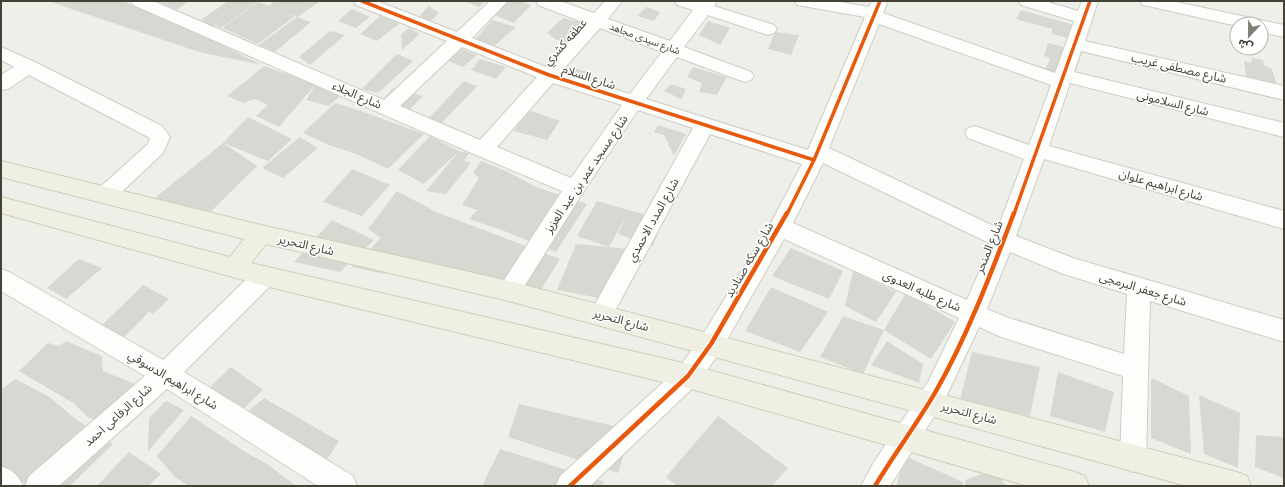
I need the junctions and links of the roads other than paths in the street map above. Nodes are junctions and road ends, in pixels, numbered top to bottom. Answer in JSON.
{"nodes":[{"id":1,"x":139,"y":1,"type":"edge"},
{"id":2,"x":362,"y":1,"type":"edge"},
{"id":3,"x":500,"y":1,"type":"edge"},
{"id":4,"x":544,"y":1,"type":"edge"},
{"id":5,"x":614,"y":1,"type":"edge"},
{"id":6,"x":683,"y":1,"type":"edge"},
{"id":7,"x":803,"y":1,"type":"edge"},
{"id":8,"x":1027,"y":1,"type":"edge"},
{"id":9,"x":1148,"y":1,"type":"edge"},
{"id":10,"x":707,"y":4,"type":"edge"},
{"id":11,"x":391,"y":6,"type":"edge"},
{"id":12,"x":1087,"y":9,"type":"edge"},
{"id":13,"x":876,"y":10,"type":"edge"},
{"id":14,"x":1229,"y":19,"type":"edge"},
{"id":15,"x":597,"y":20,"type":"junction"},
{"id":16,"x":1269,"y":28,"type":"edge"},
{"id":17,"x":768,"y":29,"type":"dead end"},
{"id":18,"x":1284,"y":31,"type":"edge"},
{"id":19,"x":459,"y":39,"type":"junction"},
{"id":20,"x":1074,"y":44,"type":"junction"},
{"id":21,"x":673,"y":49,"type":"junction"},
{"id":22,"x":1,"y":53,"type":"edge"},
{"id":23,"x":29,"y":66,"type":"junction"},
{"id":24,"x":549,"y":75,"type":"junction"},
{"id":25,"x":745,"y":76,"type":"dead end"},
{"id":26,"x":1062,"y":79,"type":"junction"},
{"id":27,"x":1,"y":84,"type":"edge"},
{"id":28,"x":1284,"y":93,"type":"edge"},
{"id":29,"x":634,"y":102,"type":"junction"},
{"id":30,"x":387,"y":108,"type":"junction"},
{"id":31,"x":705,"y":125,"type":"junction"},
{"id":32,"x":1284,"y":130,"type":"edge"},
{"id":33,"x":975,"y":133,"type":"dead end"},
{"id":34,"x":483,"y":150,"type":"junction"},
{"id":35,"x":1037,"y":152,"type":"junction"},
{"id":36,"x":816,"y":156,"type":"junction"},
{"id":37,"x":1,"y":169,"type":"edge"},
{"id":38,"x":575,"y":188,"type":"junction"},
{"id":39,"x":106,"y":194,"type":"junction"},
{"id":40,"x":1,"y":204,"type":"edge"},
{"id":41,"x":1284,"y":220,"type":"edge"},
{"id":42,"x":780,"y":226,"type":"junction"},
{"id":43,"x":261,"y":234,"type":"junction"},
{"id":44,"x":1003,"y":240,"type":"junction"},
{"id":45,"x":234,"y":268,"type":"junction"},
{"id":46,"x":265,"y":276,"type":"junction"},
{"id":47,"x":1,"y":279,"type":"edge"},
{"id":48,"x":1139,"y":288,"type":"junction"},
{"id":49,"x":509,"y":291,"type":"junction"},
{"id":50,"x":972,"y":314,"type":"junction"},
{"id":51,"x":601,"y":315,"type":"junction"},
{"id":52,"x":1284,"y":331,"type":"edge"},
{"id":53,"x":711,"y":344,"type":"junction"},
{"id":54,"x":1136,"y":369,"type":"junction"},
{"id":55,"x":165,"y":374,"type":"junction"},
{"id":56,"x":688,"y":376,"type":"junction"},
{"id":57,"x":929,"y":403,"type":"junction"},
{"id":58,"x":908,"y":438,"type":"junction"},
{"id":59,"x":1133,"y":458,"type":"junction"},
{"id":60,"x":1,"y":480,"type":"edge"},
{"id":61,"x":9,"y":486,"type":"edge"},
{"id":62,"x":39,"y":486,"type":"edge"},
{"id":63,"x":343,"y":486,"type":"edge"},
{"id":64,"x":570,"y":486,"type":"edge"},
{"id":65,"x":875,"y":486,"type":"edge"},
{"id":66,"x":1075,"y":486,"type":"edge"},
{"id":67,"x":1237,"y":486,"type":"edge"}],
"edges":[{"from":1,"to":30,"type":"street","name":"شارع الجلاء"},
{"from":2,"to":11,"type":"street","name":"شارع السلام"},
{"from":3,"to":19,"type":"street"},
{"from":4,"to":15,"type":"street","name":"شارع سيدى مجاهد"},
{"from":5,"to":15,"type":"street","name":"عطفه كشري"},
{"from":6,"to":10,"type":"street"},
{"from":7,"to":13,"type":"street","name":"شارع السلامونى"},
{"from":8,"to":12,"type":"street"},
{"from":9,"to":14,"type":"street"},
{"from":10,"to":17,"type":"street"},
{"from":10,"to":21,"type":"street","name":"شارع مسجد عمر بن عبد العزيز"},
{"from":11,"to":19,"type":"street","name":"شارع السلام"},
{"from":12,"to":20,"type":"street","name":"شارع المنحر"},
{"from":13,"to":26,"type":"street","name":"شارع السلامونى"},
{"from":13,"to":36,"type":"street","name":"شارع سكه صناديد"},
{"from":15,"to":21,"type":"street","name":"شارع سيدى مجاهد"},
{"from":15,"to":24,"type":"street","name":"عطفه كشري"},
{"from":16,"to":18,"type":"street"},
{"from":19,"to":24,"type":"street","name":"شارع السلام"},
{"from":19,"to":30,"type":"street"},
{"from":20,"to":26,"type":"street","name":"شارع المنحر"},
{"from":20,"to":28,"type":"street","name":"شارع مصطفى غريب"},
{"from":21,"to":25,"type":"street","name":"شارع سيدى مجاهد"},
{"from":21,"to":29,"type":"street","name":"شارع مسجد عمر بن عبد العزيز"},
{"from":22,"to":23,"type":"street"},
{"from":23,"to":27,"type":"street"},
{"from":23,"to":39,"type":"street"},
{"from":24,"to":29,"type":"street","name":"شارع السلام"},
{"from":24,"to":34,"type":"street","name":"عطفه كشري"},
{"from":26,"to":32,"type":"street","name":"شارع السلامونى"},
{"from":26,"to":35,"type":"street","name":"شارع المنحر"},
{"from":29,"to":31,"type":"street","name":"شارع السلام"},
{"from":29,"to":38,"type":"street","name":"شارع مسجد عمر بن عبد العزيز"},
{"from":30,"to":34,"type":"street","name":"شارع الجلاء"},
{"from":31,"to":36,"type":"street","name":"شارع السلام"},
{"from":31,"to":51,"type":"street","name":"شارع المدد الاحمدي"},
{"from":33,"to":35,"type":"street","name":"شارع ابراهيم علوان"},
{"from":34,"to":38,"type":"street","name":"شارع الجلاء"},
{"from":35,"to":41,"type":"street","name":"شارع ابراهيم علوان"},
{"from":35,"to":44,"type":"street","name":"شارع المنحر"},
{"from":36,"to":42,"type":"street","name":"شارع سكه صناديد"},
{"from":36,"to":44,"type":"street","name":"شارع جعفر البرمجى"},
{"from":37,"to":39,"type":"main road","name":"شارع التحرير"},
{"from":38,"to":49,"type":"street","name":"شارع مسجد عمر بن عبد العزيز"},
{"from":39,"to":43,"type":"main road","name":"شارع التحرير"},
{"from":40,"to":45,"type":"main road"},
{"from":42,"to":50,"type":"street","name":"شارع طلبه العدوى"},
{"from":42,"to":53,"type":"street","name":"شارع سكه صناديد"},
{"from":43,"to":45,"type":"main road"},
{"from":43,"to":49,"type":"main road","name":"شارع التحرير"},
{"from":44,"to":48,"type":"street","name":"شارع جعفر البرمجى"},
{"from":44,"to":50,"type":"street","name":"شارع المنحر"},
{"from":45,"to":46,"type":"main road"},
{"from":46,"to":55,"type":"street","name":"شارع الرفاعى احمد"},
{"from":46,"to":56,"type":"main road"},
{"from":47,"to":55,"type":"street","name":"شارع ابراهيم الدسوقي"},
{"from":48,"to":52,"type":"street","name":"شارع جعفر البرمجى"},
{"from":48,"to":54,"type":"street"},
{"from":49,"to":51,"type":"main road","name":"شارع التحرير"},
{"from":50,"to":54,"type":"street","name":"شارع طلبه العدوى"},
{"from":50,"to":57,"type":"street","name":"شارع المنحر"},
{"from":51,"to":53,"type":"main road","name":"شارع التحرير"},
{"from":53,"to":56,"type":"street","name":"شارع سكه صناديد"},
{"from":53,"to":57,"type":"main road","name":"شارع التحرير"},
{"from":54,"to":59,"type":"street"},
{"from":55,"to":62,"type":"street","name":"شارع الرفاعى احمد"},
{"from":55,"to":63,"type":"street","name":"شارع ابراهيم الدسوقي"},
{"from":56,"to":58,"type":"main road"},
{"from":56,"to":64,"type":"street","name":"شارع سكه صناديد"},
{"from":57,"to":58,"type":"street","name":"شارع المنحر"},
{"from":57,"to":59,"type":"main road","name":"شارع التحرير"},
{"from":58,"to":65,"type":"street","name":"شارع المنحر"},
{"from":58,"to":66,"type":"main road"},
{"from":59,"to":67,"type":"main road","name":"شارع التحرير"},
{"from":60,"to":61,"type":"street"}]}
